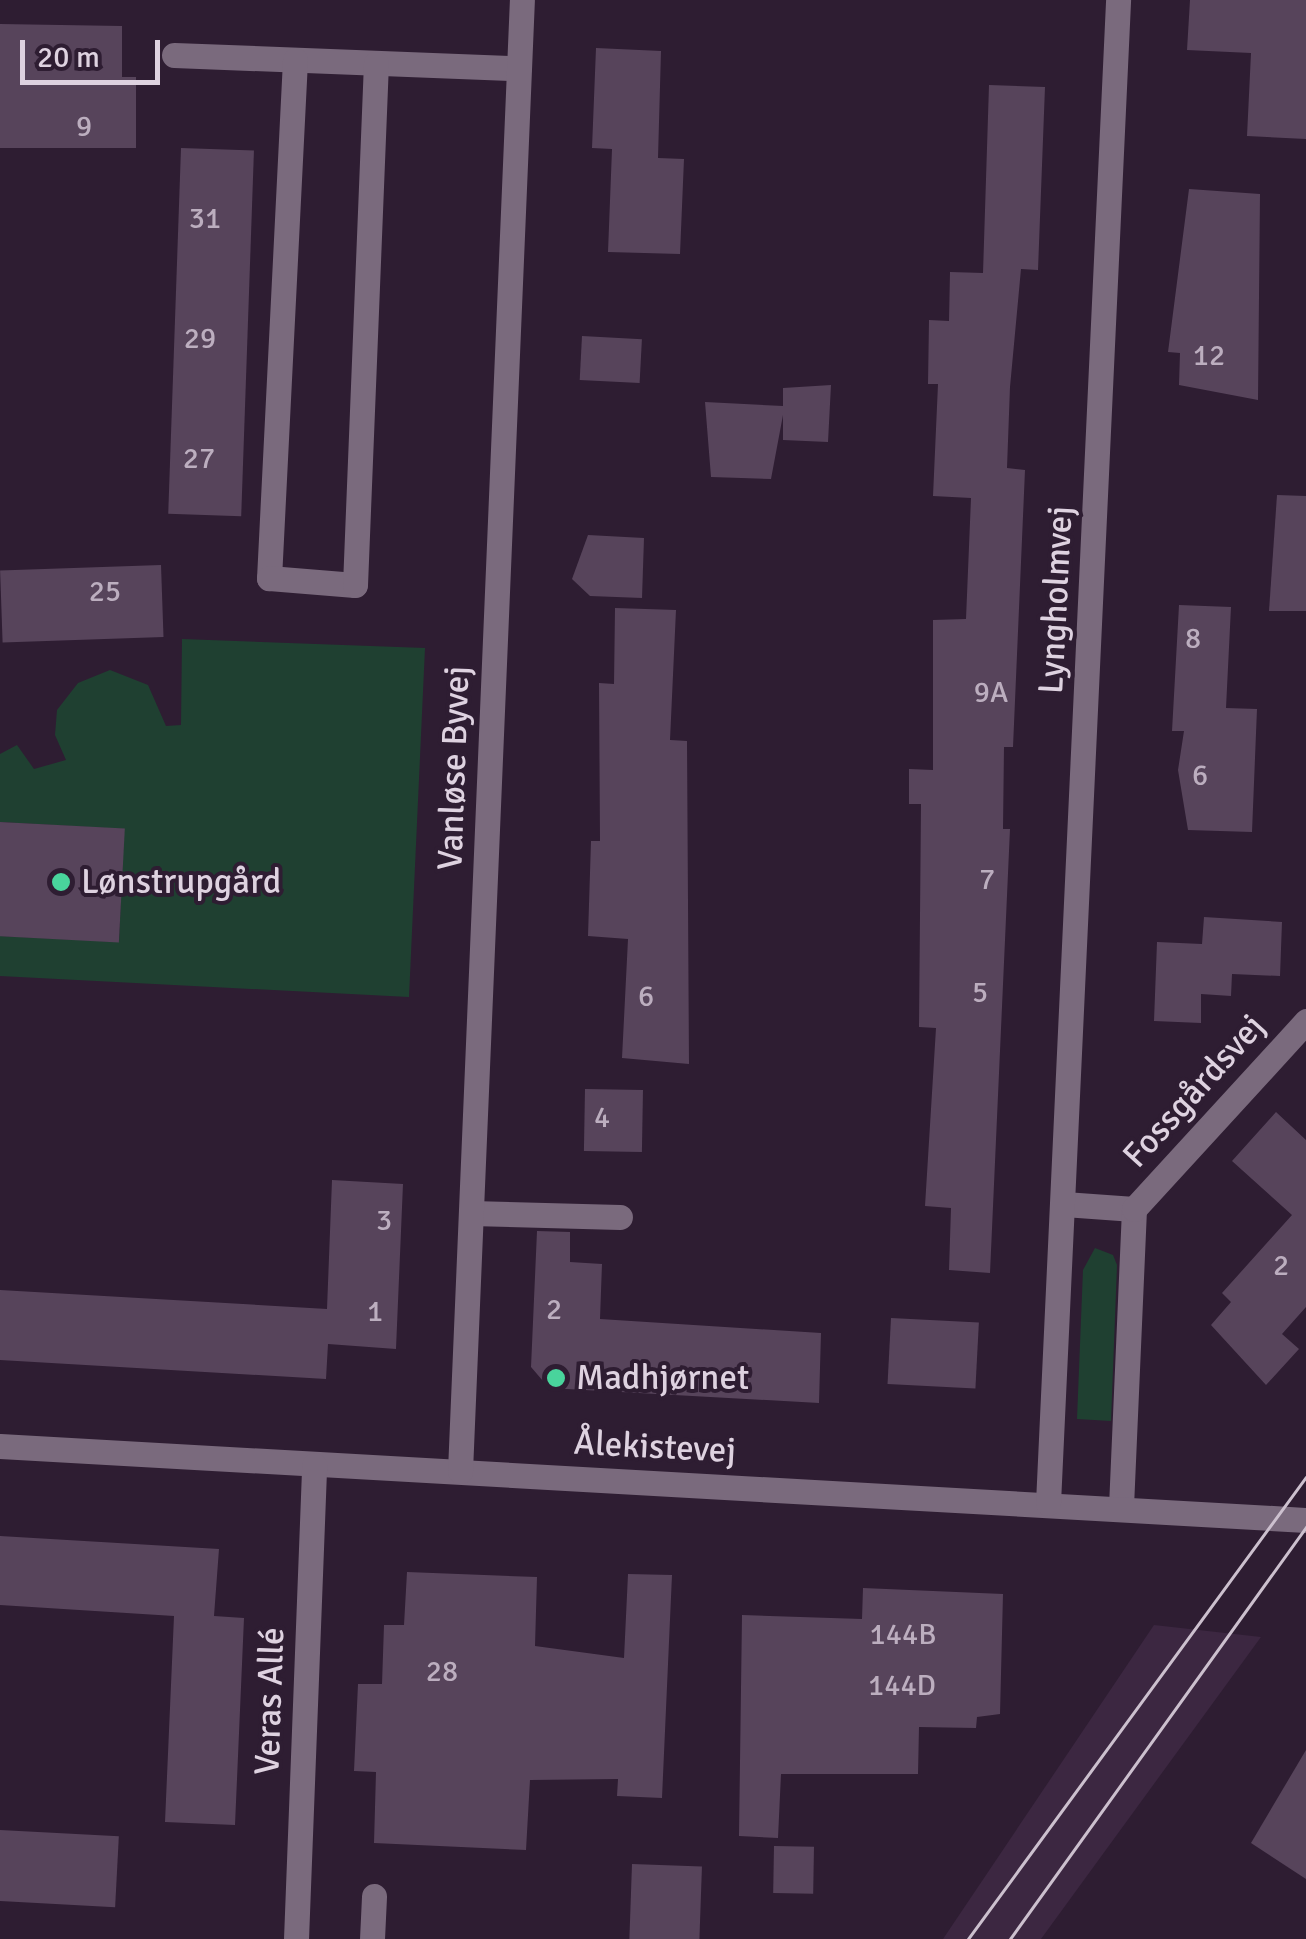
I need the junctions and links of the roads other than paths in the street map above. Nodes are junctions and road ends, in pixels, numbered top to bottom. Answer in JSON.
{"nodes":[{"id":1,"x":522,"y":0,"type":"edge"},
{"id":2,"x":1118,"y":0,"type":"edge"},
{"id":3,"x":174,"y":55,"type":"dead end"},
{"id":4,"x":295,"y":60,"type":"junction"},
{"id":5,"x":376,"y":63,"type":"junction"},
{"id":6,"x":518,"y":68,"type":"junction"},
{"id":7,"x":1306,"y":1021,"type":"edge"},
{"id":8,"x":1064,"y":1204,"type":"junction"},
{"id":9,"x":1134,"y":1209,"type":"junction"},
{"id":10,"x":471,"y":1213,"type":"junction"},
{"id":11,"x":620,"y":1217,"type":"dead end"},
{"id":12,"x":0,"y":1446,"type":"edge"},
{"id":13,"x":314,"y":1465,"type":"junction"},
{"id":14,"x":460,"y":1471,"type":"junction"},
{"id":15,"x":1048,"y":1503,"type":"junction"},
{"id":16,"x":1121,"y":1507,"type":"junction"},
{"id":17,"x":1306,"y":1520,"type":"edge"},
{"id":18,"x":374,"y":1896,"type":"dead end"},
{"id":19,"x":296,"y":1939,"type":"edge"},
{"id":20,"x":372,"y":1939,"type":"edge"}],
"edges":[{"from":1,"to":6,"type":"street","name":"Vanløse Byvej"},
{"from":2,"to":8,"type":"street","name":"Lyngholmvej"},
{"from":3,"to":4,"type":"street"},
{"from":4,"to":5,"type":"street"},
{"from":4,"to":5,"type":"street"},
{"from":5,"to":6,"type":"street"},
{"from":6,"to":10,"type":"street","name":"Vanløse Byvej"},
{"from":7,"to":9,"type":"street","name":"Fossgårdsvej"},
{"from":8,"to":9,"type":"street"},
{"from":8,"to":15,"type":"street","name":"Lyngholmvej"},
{"from":9,"to":16,"type":"street"},
{"from":10,"to":11,"type":"street"},
{"from":10,"to":14,"type":"street","name":"Vanløse Byvej"},
{"from":12,"to":13,"type":"street","name":"Ålekistevej"},
{"from":13,"to":14,"type":"street","name":"Ålekistevej"},
{"from":13,"to":19,"type":"street","name":"Veras Allé"},
{"from":14,"to":15,"type":"street","name":"Ålekistevej"},
{"from":15,"to":16,"type":"street","name":"Ålekistevej"},
{"from":16,"to":17,"type":"street","name":"Ålekistevej"},
{"from":18,"to":20,"type":"street"}]}
